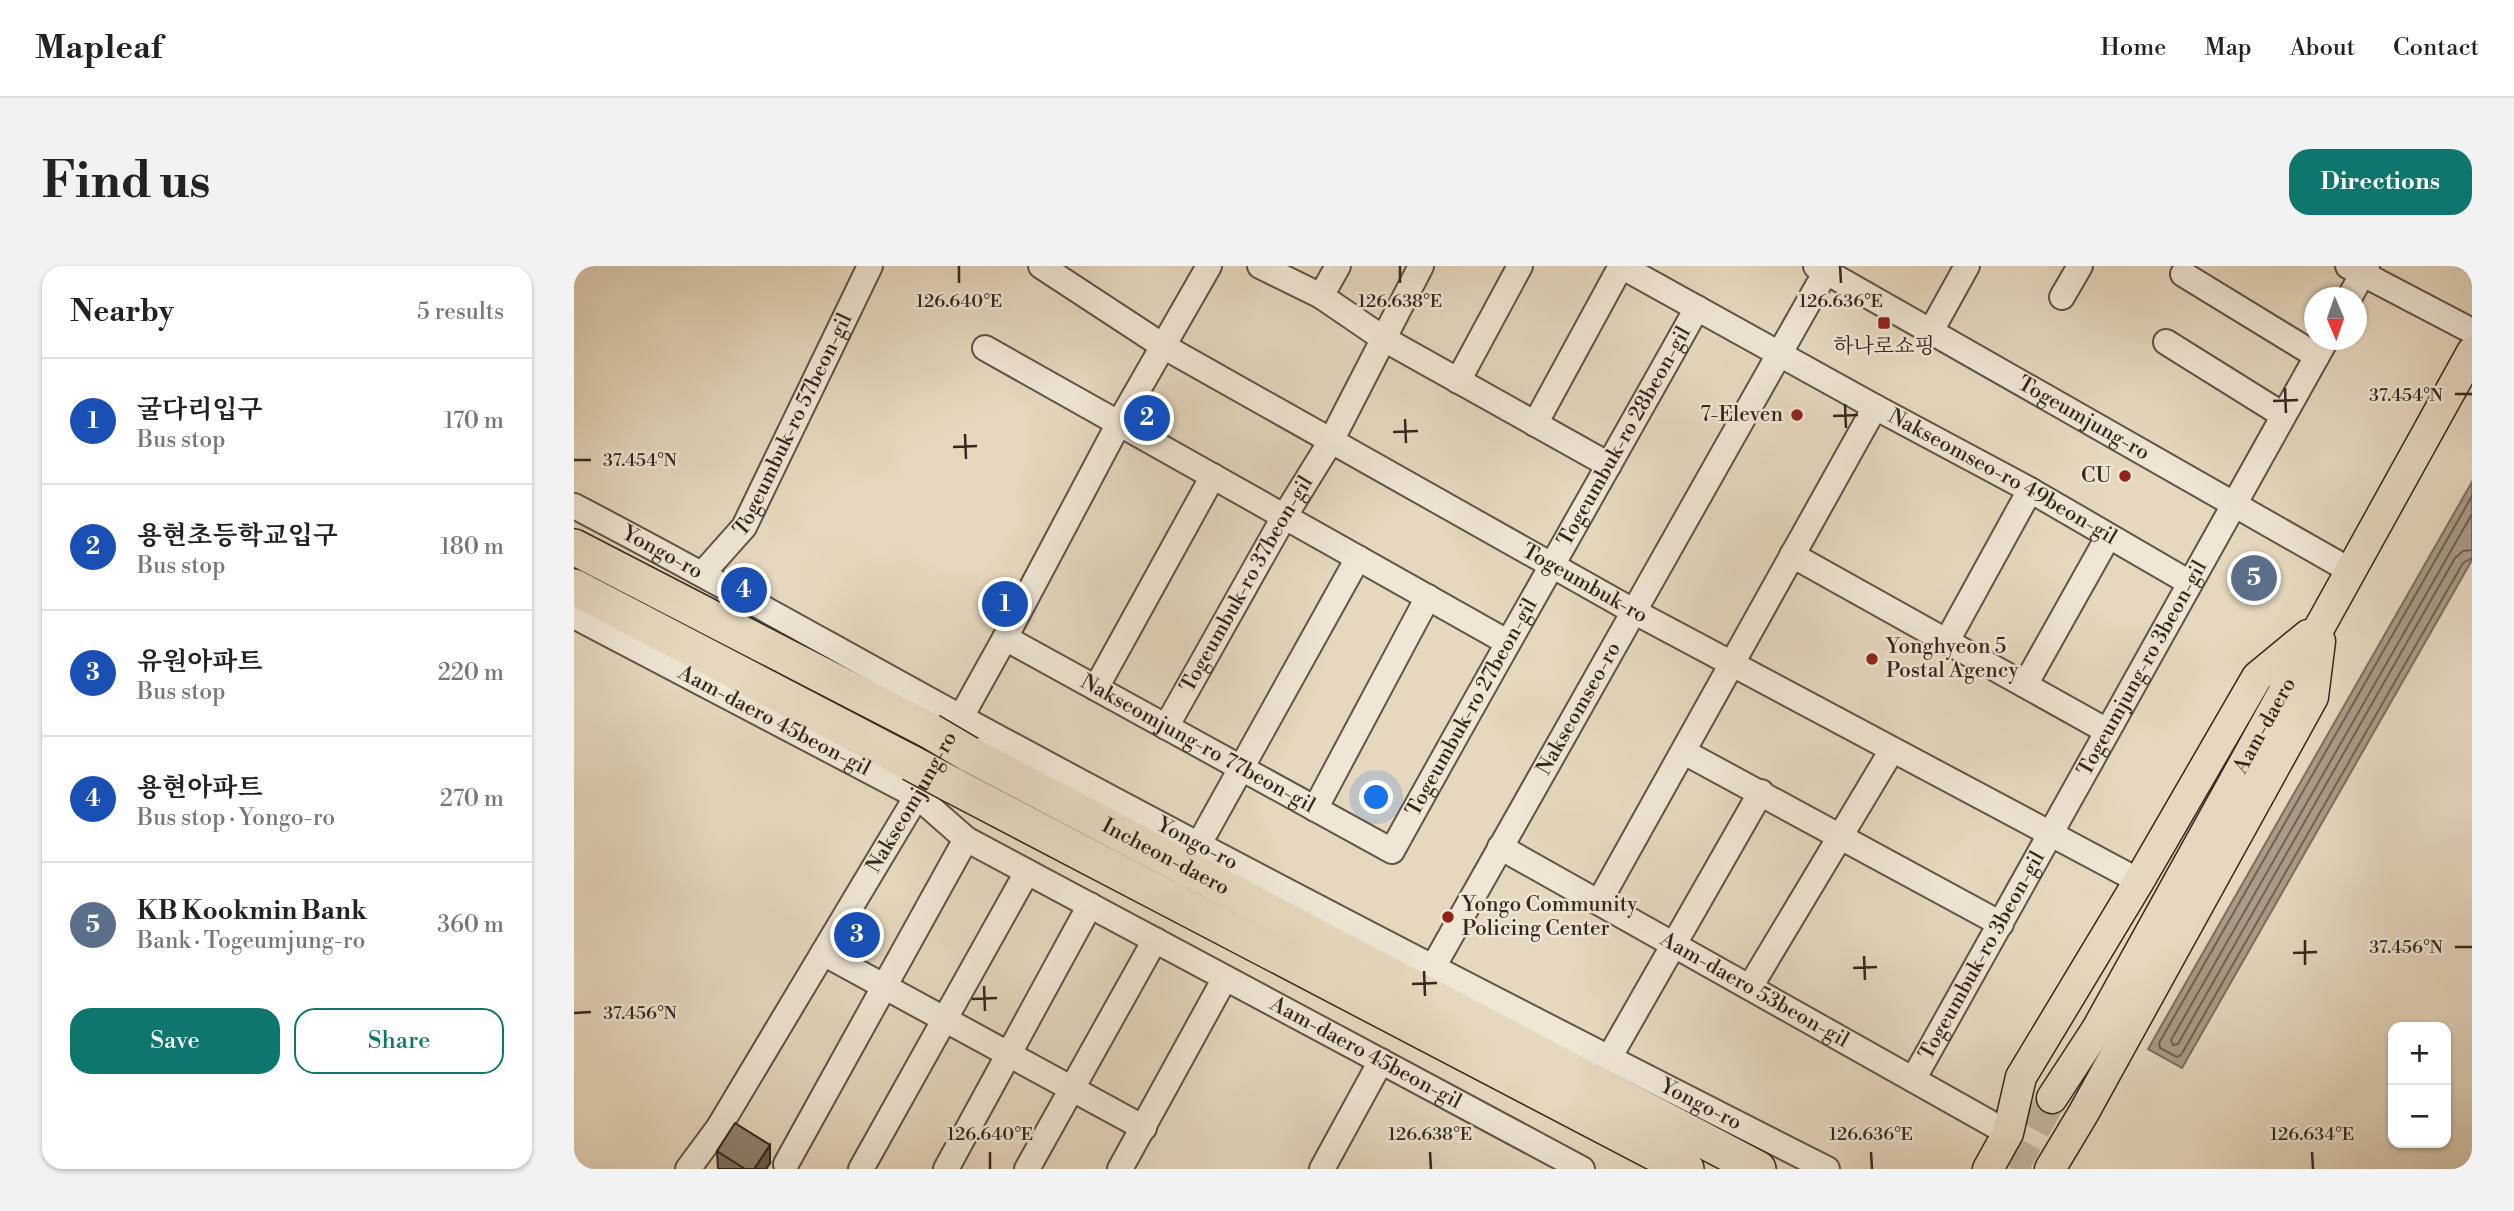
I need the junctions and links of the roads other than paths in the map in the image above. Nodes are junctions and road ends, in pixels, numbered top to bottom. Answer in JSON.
{"nodes":[{"id":1,"x":870,"y":266,"type":"edge"},
{"id":2,"x":1041,"y":266,"type":"edge"},
{"id":3,"x":1209,"y":266,"type":"edge"},
{"id":4,"x":1260,"y":266,"type":"edge"},
{"id":5,"x":1338,"y":266,"type":"edge"},
{"id":6,"x":1421,"y":266,"type":"edge"},
{"id":7,"x":1520,"y":266,"type":"edge"},
{"id":8,"x":1621,"y":266,"type":"edge"},
{"id":9,"x":1967,"y":266,"type":"edge"},
{"id":10,"x":2080,"y":266,"type":"edge"},
{"id":11,"x":1824,"y":268,"type":"edge"},
{"id":12,"x":2359,"y":269,"type":"edge"},
{"id":13,"x":2183,"y":274,"type":"dead end"},
{"id":14,"x":2353,"y":287,"type":"edge"},
{"id":15,"x":1321,"y":296,"type":"junction"},
{"id":16,"x":2062,"y":297,"type":"dead end"},
{"id":17,"x":1696,"y":308,"type":"junction"},
{"id":18,"x":1931,"y":331,"type":"junction"},
{"id":19,"x":2472,"y":331,"type":"edge"},
{"id":20,"x":1384,"y":339,"type":"junction"},
{"id":21,"x":2304,"y":339,"type":"edge"},
{"id":22,"x":2166,"y":342,"type":"dead end"},
{"id":23,"x":1163,"y":346,"type":"junction"},
{"id":24,"x":985,"y":348,"type":"dead end"},
{"id":25,"x":2320,"y":350,"type":"edge"},
{"id":26,"x":1778,"y":353,"type":"junction"},
{"id":27,"x":2468,"y":368,"type":"edge"},
{"id":28,"x":1458,"y":381,"type":"junction"},
{"id":29,"x":1874,"y":407,"type":"junction"},
{"id":30,"x":2283,"y":415,"type":"junction"},
{"id":31,"x":1119,"y":424,"type":"junction"},
{"id":32,"x":1535,"y":424,"type":"junction"},
{"id":33,"x":1331,"y":441,"type":"junction"},
{"id":34,"x":1609,"y":466,"type":"junction"},
{"id":35,"x":1213,"y":476,"type":"junction"},
{"id":36,"x":2030,"y":490,"type":"junction"},
{"id":37,"x":2235,"y":503,"type":"junction"},
{"id":38,"x":574,"y":506,"type":"edge"},
{"id":39,"x":1284,"y":517,"type":"junction"},
{"id":40,"x":2108,"y":537,"type":"junction"},
{"id":41,"x":574,"y":547,"type":"edge"},
{"id":42,"x":1792,"y":555,"type":"junction"},
{"id":43,"x":1358,"y":558,"type":"junction"},
{"id":44,"x":1553,"y":566,"type":"junction"},
{"id":45,"x":2351,"y":571,"type":"junction"},
{"id":46,"x":703,"y":573,"type":"junction"},
{"id":47,"x":2190,"y":583,"type":"junction"},
{"id":48,"x":574,"y":587,"type":"edge"},
{"id":49,"x":1428,"y":597,"type":"junction"},
{"id":50,"x":1633,"y":611,"type":"junction"},
{"id":51,"x":574,"y":616,"type":"edge"},
{"id":52,"x":2322,"y":623,"type":"junction"},
{"id":53,"x":1005,"y":638,"type":"junction"},
{"id":54,"x":1947,"y":641,"type":"junction"},
{"id":55,"x":1507,"y":642,"type":"junction"},
{"id":56,"x":1732,"y":664,"type":"junction"},
{"id":57,"x":2025,"y":685,"type":"junction"},
{"id":58,"x":1096,"y":688,"type":"junction"},
{"id":59,"x":946,"y":724,"type":"junction"},
{"id":60,"x":1166,"y":727,"type":"junction"},
{"id":61,"x":2107,"y":731,"type":"junction"},
{"id":62,"x":1892,"y":750,"type":"junction"},
{"id":63,"x":1684,"y":752,"type":"junction"},
{"id":64,"x":1242,"y":769,"type":"junction"},
{"id":65,"x":914,"y":780,"type":"junction"},
{"id":66,"x":1761,"y":792,"type":"junction"},
{"id":67,"x":1315,"y":808,"type":"junction"},
{"id":68,"x":2050,"y":835,"type":"junction"},
{"id":69,"x":1840,"y":836,"type":"junction"},
{"id":70,"x":966,"y":839,"type":"junction"},
{"id":71,"x":1199,"y":844,"type":"junction"},
{"id":72,"x":1500,"y":847,"type":"junction"},
{"id":73,"x":1392,"y":851,"type":"joint"},
{"id":74,"x":1027,"y":872,"type":"junction"},
{"id":75,"x":2139,"y":881,"type":"junction"},
{"id":76,"x":1599,"y":902,"type":"junction"},
{"id":77,"x":1090,"y":905,"type":"junction"},
{"id":78,"x":2001,"y":924,"type":"junction"},
{"id":79,"x":1155,"y":940,"type":"junction"},
{"id":80,"x":1675,"y":945,"type":"junction"},
{"id":81,"x":822,"y":953,"type":"junction"},
{"id":82,"x":1433,"y":969,"type":"junction"},
{"id":83,"x":1224,"y":978,"type":"junction"},
{"id":84,"x":884,"y":986,"type":"junction"},
{"id":85,"x":1750,"y":987,"type":"junction"},
{"id":86,"x":946,"y":1020,"type":"junction"},
{"id":87,"x":1009,"y":1054,"type":"junction"},
{"id":88,"x":1609,"y":1058,"type":"junction"},
{"id":89,"x":1381,"y":1061,"type":"junction"},
{"id":90,"x":2021,"y":1077,"type":"junction"},
{"id":91,"x":1914,"y":1078,"type":"junction"},
{"id":92,"x":1072,"y":1088,"type":"junction"},
{"id":93,"x":2052,"y":1098,"type":"tunnel mouth"},
{"id":94,"x":2082,"y":1114,"type":"junction"},
{"id":95,"x":719,"y":1127,"type":"junction"},
{"id":96,"x":1144,"y":1128,"type":"junction"},
{"id":97,"x":2008,"y":1133,"type":"junction"},
{"id":98,"x":741,"y":1140,"type":"edge"},
{"id":99,"x":764,"y":1152,"type":"edge"},
{"id":100,"x":790,"y":1166,"type":"edge"},
{"id":101,"x":688,"y":1169,"type":"edge"},
{"id":102,"x":861,"y":1169,"type":"edge"},
{"id":103,"x":946,"y":1169,"type":"edge"},
{"id":104,"x":1027,"y":1169,"type":"edge"},
{"id":105,"x":1120,"y":1169,"type":"edge"},
{"id":106,"x":1322,"y":1169,"type":"edge"},
{"id":107,"x":1582,"y":1169,"type":"edge"},
{"id":108,"x":1686,"y":1169,"type":"edge"},
{"id":109,"x":1758,"y":1169,"type":"edge"},
{"id":110,"x":1827,"y":1169,"type":"edge"},
{"id":111,"x":1988,"y":1169,"type":"edge"},
{"id":112,"x":2050,"y":1169,"type":"edge"}],
"edges":[{"from":1,"to":46,"type":"street","name":"Togeumbuk-ro 57beon-gil"},
{"from":2,"to":23,"type":"street","name":"Togeumbuk-ro"},
{"from":3,"to":23,"type":"street","name":"Nakseomjung-ro"},
{"from":4,"to":15,"type":"street"},
{"from":5,"to":15,"type":"street"},
{"from":6,"to":20,"type":"street","name":"Togeumbuk-ro 37beon-gil"},
{"from":7,"to":28,"type":"street"},
{"from":8,"to":17,"type":"street","name":"Nakseomseo-ro 49beon-gil"},
{"from":8,"to":32,"type":"street"},
{"from":9,"to":18,"type":"street"},
{"from":10,"to":16,"type":"street"},
{"from":11,"to":18,"type":"street","name":"Togeumjung-ro"},
{"from":11,"to":26,"type":"street","name":"Nakseomseo-ro"},
{"from":12,"to":14,"type":"street"},
{"from":12,"to":19,"type":"street"},
{"from":13,"to":21,"type":"street"},
{"from":15,"to":20,"type":"street"},
{"from":17,"to":26,"type":"street","name":"Nakseomseo-ro 49beon-gil"},
{"from":17,"to":34,"type":"street","name":"Togeumbuk-ro 28beon-gil"},
{"from":18,"to":37,"type":"street","name":"Togeumjung-ro"},
{"from":20,"to":28,"type":"street"},
{"from":20,"to":33,"type":"street","name":"Togeumbuk-ro 37beon-gil"},
{"from":22,"to":30,"type":"street"},
{"from":23,"to":31,"type":"street","name":"Nakseomjung-ro"},
{"from":23,"to":33,"type":"street","name":"Togeumbuk-ro"},
{"from":24,"to":31,"type":"street"},
{"from":25,"to":30,"type":"street","name":"Togeumjung-ro 3beon-gil"},
{"from":26,"to":29,"type":"street","name":"Nakseomseo-ro 49beon-gil"},
{"from":26,"to":50,"type":"street","name":"Nakseomseo-ro"},
{"from":27,"to":45,"type":"main road","name":"Aam-daero"},
{"from":28,"to":32,"type":"street"},
{"from":29,"to":36,"type":"street","name":"Nakseomseo-ro 49beon-gil"},
{"from":29,"to":42,"type":"street"},
{"from":30,"to":37,"type":"street","name":"Togeumjung-ro 3beon-gil"},
{"from":31,"to":35,"type":"street"},
{"from":31,"to":53,"type":"street","name":"Nakseomjung-ro"},
{"from":32,"to":34,"type":"street"},
{"from":33,"to":39,"type":"street","name":"Togeumbuk-ro 37beon-gil"},
{"from":33,"to":44,"type":"street","name":"Togeumbuk-ro"},
{"from":34,"to":44,"type":"street","name":"Togeumbuk-ro 28beon-gil"},
{"from":35,"to":39,"type":"street"},
{"from":35,"to":58,"type":"street"},
{"from":36,"to":40,"type":"street","name":"Nakseomseo-ro 49beon-gil"},
{"from":36,"to":54,"type":"street"},
{"from":37,"to":45,"type":"street","name":"Togeumjung-ro"},
{"from":37,"to":47,"type":"street","name":"Togeumjung-ro 3beon-gil"},
{"from":38,"to":46,"type":"street","name":"Yongo-ro"},
{"from":39,"to":43,"type":"street"},
{"from":39,"to":60,"type":"street","name":"Togeumbuk-ro 37beon-gil"},
{"from":40,"to":47,"type":"street","name":"Nakseomseo-ro 49beon-gil"},
{"from":40,"to":57,"type":"street"},
{"from":41,"to":59,"type":"highway","name":"Incheon-daero"},
{"from":42,"to":54,"type":"street"},
{"from":42,"to":56,"type":"street"},
{"from":43,"to":49,"type":"street"},
{"from":43,"to":64,"type":"street"},
{"from":44,"to":50,"type":"street","name":"Togeumbuk-ro"},
{"from":44,"to":55,"type":"street","name":"Togeumbuk-ro 27beon-gil"},
{"from":45,"to":52,"type":"main road","name":"Aam-daero"},
{"from":46,"to":59,"type":"street","name":"Yongo-ro"},
{"from":47,"to":61,"type":"street","name":"Togeumjung-ro 3beon-gil"},
{"from":48,"to":65,"type":"highway","name":"Incheon-daero"},
{"from":49,"to":55,"type":"street"},
{"from":49,"to":67,"type":"street"},
{"from":50,"to":56,"type":"street","name":"Togeumbuk-ro"},
{"from":50,"to":72,"type":"street","name":"Nakseomseo-ro"},
{"from":51,"to":65,"type":"street","name":"Aam-daero 45beon-gil"},
{"from":52,"to":75,"type":"main road"},
{"from":52,"to":93,"type":"main road","name":"Aam-daero"},
{"from":52,"to":94,"type":"main road"},
{"from":53,"to":58,"type":"street","name":"Nakseomjung-ro 77beon-gil"},
{"from":53,"to":59,"type":"street","name":"Nakseomjung-ro"},
{"from":54,"to":57,"type":"street"},
{"from":55,"to":73,"type":"street","name":"Togeumbuk-ro 27beon-gil"},
{"from":56,"to":62,"type":"street","name":"Togeumbuk-ro"},
{"from":56,"to":63,"type":"street"},
{"from":57,"to":61,"type":"street"},
{"from":58,"to":60,"type":"street","name":"Nakseomjung-ro 77beon-gil"},
{"from":59,"to":65,"type":"street","name":"Nakseomjung-ro"},
{"from":59,"to":71,"type":"street","name":"Yongo-ro"},
{"from":59,"to":109,"type":"highway","name":"Incheon-daero","bridge":true},
{"from":60,"to":64,"type":"street","name":"Nakseomjung-ro 77beon-gil"},
{"from":61,"to":68,"type":"street","name":"Togeumjung-ro 3beon-gil"},
{"from":62,"to":68,"type":"street","name":"Togeumbuk-ro"},
{"from":62,"to":69,"type":"street"},
{"from":63,"to":66,"type":"street"},
{"from":63,"to":76,"type":"street"},
{"from":64,"to":67,"type":"street","name":"Nakseomjung-ro 77beon-gil"},
{"from":64,"to":71,"type":"street"},
{"from":65,"to":70,"type":"street","name":"Aam-daero 45beon-gil"},
{"from":65,"to":81,"type":"street","name":"Nakseomjung-ro"},
{"from":65,"to":108,"type":"highway","name":"Incheon-daero","bridge":true},
{"from":66,"to":69,"type":"street"},
{"from":66,"to":80,"type":"street"},
{"from":67,"to":73,"type":"street","name":"Nakseomjung-ro 77beon-gil"},
{"from":68,"to":75,"type":"street","name":"Togeumbuk-ro"},
{"from":68,"to":78,"type":"street","name":"Togeumbuk-ro 3beon-gil"},
{"from":69,"to":78,"type":"street"},
{"from":69,"to":85,"type":"street"},
{"from":70,"to":74,"type":"street","name":"Aam-daero 45beon-gil"},
{"from":70,"to":84,"type":"street"},
{"from":71,"to":82,"type":"street","name":"Yongo-ro"},
{"from":72,"to":76,"type":"street","name":"Aam-daero 53beon-gil"},
{"from":72,"to":82,"type":"street","name":"Nakseomseo-ro"},
{"from":74,"to":77,"type":"street","name":"Aam-daero 45beon-gil"},
{"from":74,"to":86,"type":"street"},
{"from":75,"to":90,"type":"main road"},
{"from":76,"to":80,"type":"street","name":"Aam-daero 53beon-gil"},
{"from":77,"to":79,"type":"street","name":"Aam-daero 45beon-gil"},
{"from":77,"to":87,"type":"street"},
{"from":78,"to":91,"type":"street","name":"Togeumbuk-ro 3beon-gil"},
{"from":79,"to":83,"type":"street","name":"Aam-daero 45beon-gil"},
{"from":79,"to":92,"type":"street"},
{"from":80,"to":85,"type":"street","name":"Aam-daero 53beon-gil"},
{"from":80,"to":88,"type":"street"},
{"from":81,"to":84,"type":"street"},
{"from":81,"to":95,"type":"street","name":"Nakseomjung-ro"},
{"from":82,"to":88,"type":"street","name":"Yongo-ro"},
{"from":83,"to":89,"type":"street","name":"Aam-daero 45beon-gil"},
{"from":83,"to":96,"type":"street"},
{"from":84,"to":86,"type":"street"},
{"from":84,"to":100,"type":"street"},
{"from":85,"to":91,"type":"street","name":"Aam-daero 53beon-gil"},
{"from":86,"to":87,"type":"street"},
{"from":86,"to":102,"type":"street"},
{"from":87,"to":92,"type":"street"},
{"from":87,"to":103,"type":"street"},
{"from":88,"to":110,"type":"street","name":"Yongo-ro"},
{"from":89,"to":106,"type":"street"},
{"from":89,"to":107,"type":"street","name":"Aam-daero 45beon-gil"},
{"from":90,"to":94,"type":"main road"},
{"from":90,"to":97,"type":"main road"},
{"from":91,"to":97,"type":"street","name":"Aam-daero 53beon-gil"},
{"from":92,"to":96,"type":"street"},
{"from":92,"to":104,"type":"street"},
{"from":94,"to":112,"type":"main road"},
{"from":95,"to":98,"type":"street"},
{"from":95,"to":101,"type":"street","name":"Nakseomjung-ro"},
{"from":96,"to":105,"type":"street"},
{"from":97,"to":111,"type":"main road"},
{"from":99,"to":100,"type":"street"}]}
